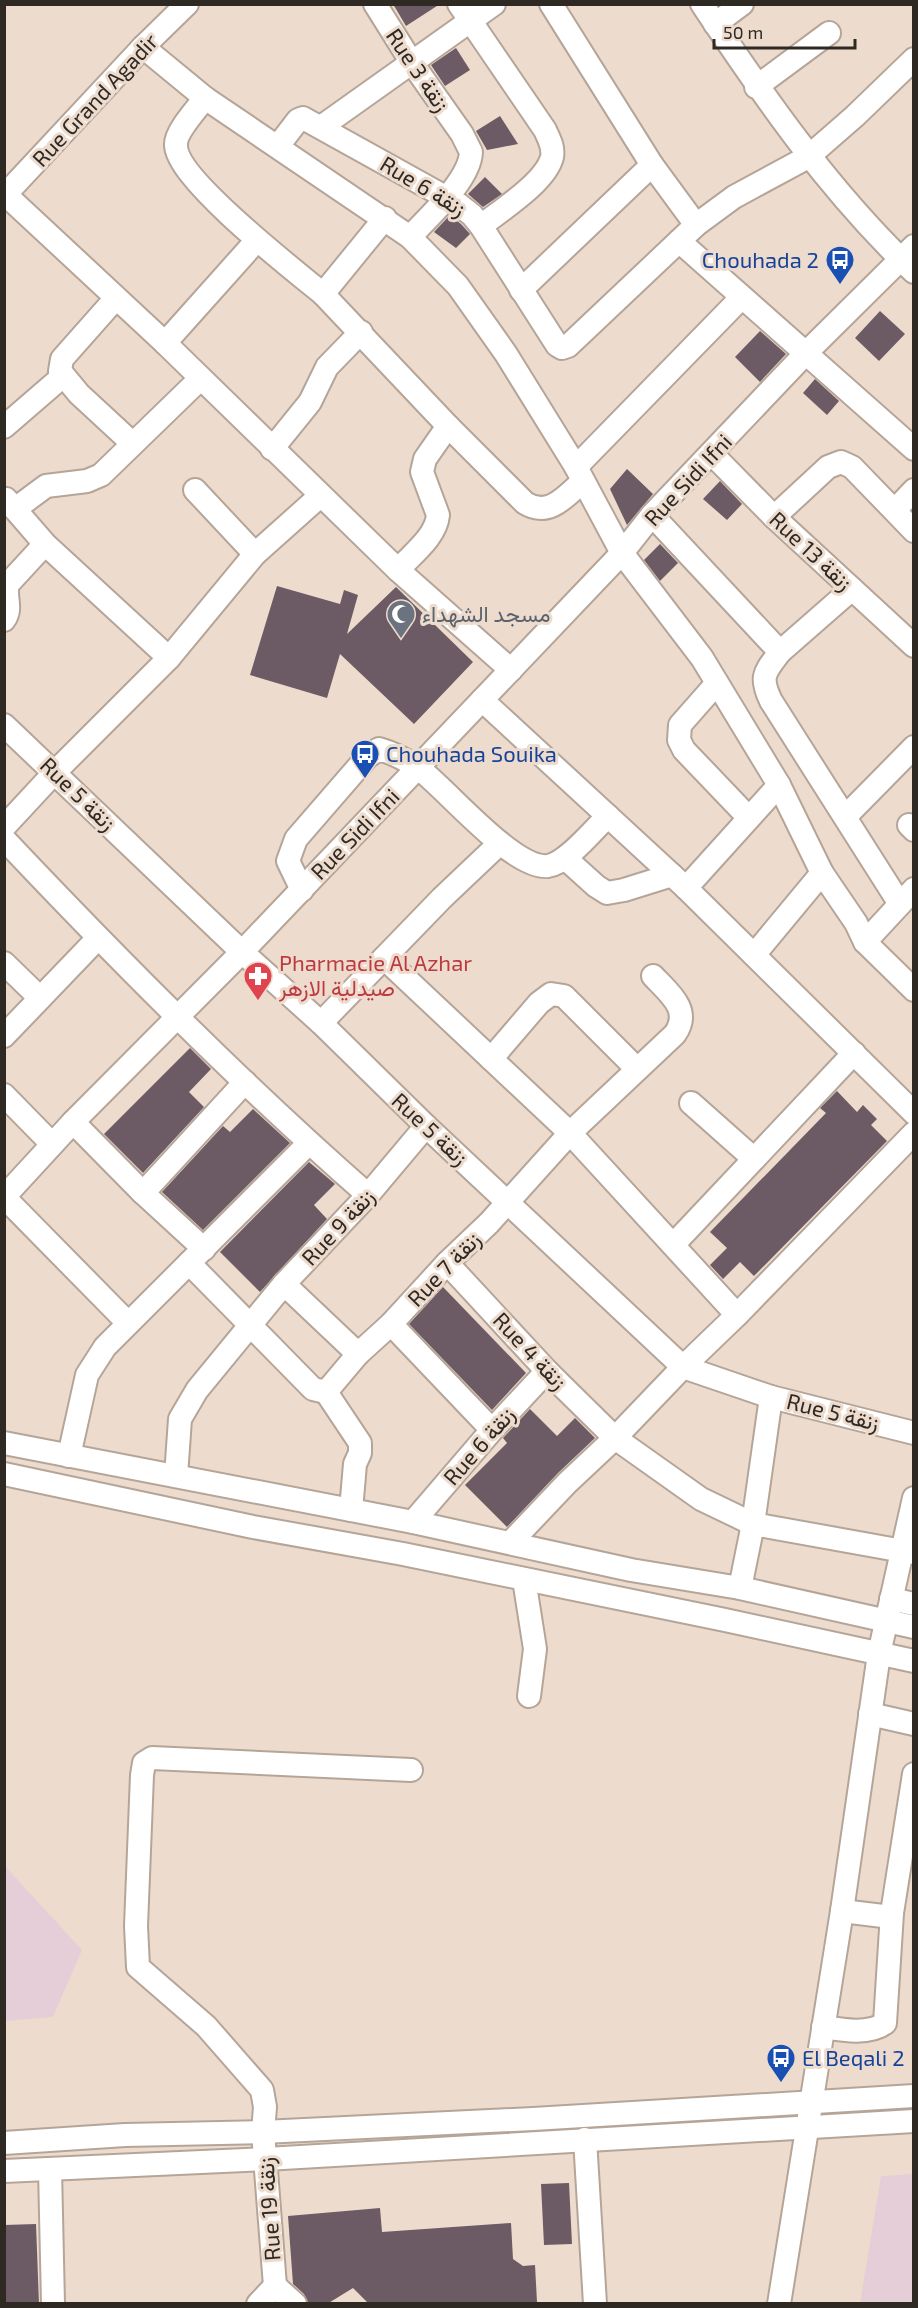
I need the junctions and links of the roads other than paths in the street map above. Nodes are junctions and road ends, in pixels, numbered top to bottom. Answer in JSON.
{"nodes":[{"id":1,"x":375,"y":4,"type":"edge"},
{"id":2,"x":494,"y":4,"type":"edge"},
{"id":3,"x":551,"y":4,"type":"edge"},
{"id":4,"x":702,"y":4,"type":"edge"},
{"id":5,"x":742,"y":4,"type":"edge"},
{"id":6,"x":176,"y":7,"type":"edge"},
{"id":7,"x":464,"y":13,"type":"edge"},
{"id":8,"x":715,"y":24,"type":"junction"},
{"id":9,"x":829,"y":33,"type":"dead end"},
{"id":10,"x":143,"y":47,"type":"junction"},
{"id":11,"x":914,"y":59,"type":"edge"},
{"id":12,"x":412,"y":63,"type":"junction"},
{"id":13,"x":756,"y":87,"type":"junction"},
{"id":14,"x":205,"y":98,"type":"junction"},
{"id":15,"x":321,"y":127,"type":"junction"},
{"id":16,"x":278,"y":146,"type":"junction"},
{"id":17,"x":808,"y":157,"type":"junction"},
{"id":18,"x":652,"y":165,"type":"junction"},
{"id":19,"x":5,"y":196,"type":"edge"},
{"id":20,"x":446,"y":197,"type":"junction"},
{"id":21,"x":384,"y":218,"type":"junction"},
{"id":22,"x":696,"y":225,"type":"junction"},
{"id":23,"x":482,"y":226,"type":"junction"},
{"id":24,"x":410,"y":237,"type":"junction"},
{"id":25,"x":256,"y":240,"type":"junction"},
{"id":26,"x":679,"y":241,"type":"junction"},
{"id":27,"x":909,"y":259,"type":"edge"},
{"id":28,"x":521,"y":290,"type":"junction"},
{"id":29,"x":323,"y":294,"type":"junction"},
{"id":30,"x":742,"y":297,"type":"junction"},
{"id":31,"x":116,"y":298,"type":"junction"},
{"id":32,"x":361,"y":332,"type":"junction"},
{"id":33,"x":165,"y":343,"type":"junction"},
{"id":34,"x":806,"y":353,"type":"junction"},
{"id":35,"x":63,"y":376,"type":"junction"},
{"id":36,"x":200,"y":379,"type":"junction"},
{"id":37,"x":8,"y":417,"type":"edge"},
{"id":38,"x":448,"y":426,"type":"junction"},
{"id":39,"x":132,"y":443,"type":"junction"},
{"id":40,"x":272,"y":449,"type":"junction"},
{"id":41,"x":914,"y":449,"type":"edge"},
{"id":42,"x":712,"y":454,"type":"junction"},
{"id":43,"x":580,"y":474,"type":"junction"},
{"id":44,"x":195,"y":490,"type":"dead end"},
{"id":45,"x":914,"y":490,"type":"edge"},
{"id":46,"x":320,"y":496,"type":"junction"},
{"id":47,"x":10,"y":504,"type":"edge"},
{"id":48,"x":895,"y":510,"type":"junction"},
{"id":49,"x":652,"y":515,"type":"junction"},
{"id":50,"x":774,"y":517,"type":"junction"},
{"id":51,"x":914,"y":531,"type":"edge"},
{"id":52,"x":45,"y":544,"type":"junction"},
{"id":53,"x":622,"y":553,"type":"junction"},
{"id":54,"x":255,"y":554,"type":"junction"},
{"id":55,"x":398,"y":570,"type":"junction"},
{"id":56,"x":852,"y":589,"type":"junction"},
{"id":57,"x":4,"y":620,"type":"edge"},
{"id":58,"x":914,"y":646,"type":"edge"},
{"id":59,"x":780,"y":652,"type":"junction"},
{"id":60,"x":169,"y":658,"type":"junction"},
{"id":61,"x":511,"y":670,"type":"junction"},
{"id":62,"x":717,"y":683,"type":"junction"},
{"id":63,"x":482,"y":700,"type":"junction"},
{"id":64,"x":4,"y":725,"type":"edge"},
{"id":65,"x":914,"y":747,"type":"edge"},
{"id":66,"x":418,"y":768,"type":"junction"},
{"id":67,"x":55,"y":772,"type":"junction"},
{"id":68,"x":779,"y":785,"type":"junction"},
{"id":69,"x":608,"y":816,"type":"junction"},
{"id":70,"x":845,"y":817,"type":"junction"},
{"id":71,"x":749,"y":818,"type":"junction"},
{"id":72,"x":4,"y":827,"type":"edge"},
{"id":73,"x":4,"y":839,"type":"edge"},
{"id":74,"x":500,"y":843,"type":"junction"},
{"id":75,"x":565,"y":858,"type":"junction"},
{"id":76,"x":822,"y":873,"type":"junction"},
{"id":77,"x":679,"y":881,"type":"junction"},
{"id":78,"x":302,"y":890,"type":"junction"},
{"id":79,"x":907,"y":897,"type":"edge"},
{"id":80,"x":98,"y":938,"type":"junction"},
{"id":81,"x":865,"y":942,"type":"junction"},
{"id":82,"x":242,"y":952,"type":"junction"},
{"id":83,"x":754,"y":955,"type":"junction"},
{"id":84,"x":384,"y":958,"type":"junction"},
{"id":85,"x":4,"y":963,"type":"edge"},
{"id":86,"x":653,"y":976,"type":"dead end"},
{"id":87,"x":914,"y":990,"type":"edge"},
{"id":88,"x":40,"y":998,"type":"junction"},
{"id":89,"x":176,"y":1016,"type":"junction"},
{"id":90,"x":321,"y":1023,"type":"junction"},
{"id":91,"x":4,"y":1036,"type":"edge"},
{"id":92,"x":854,"y":1053,"type":"junction"},
{"id":93,"x":491,"y":1059,"type":"junction"},
{"id":94,"x":637,"y":1069,"type":"junction"},
{"id":95,"x":245,"y":1082,"type":"junction"},
{"id":96,"x":4,"y":1095,"type":"edge"},
{"id":97,"x":691,"y":1102,"type":"dead end"},
{"id":98,"x":914,"y":1113,"type":"edge"},
{"id":99,"x":73,"y":1122,"type":"junction"},
{"id":100,"x":426,"y":1126,"type":"junction"},
{"id":101,"x":914,"y":1132,"type":"edge"},
{"id":102,"x":570,"y":1133,"type":"junction"},
{"id":103,"x":309,"y":1143,"type":"junction"},
{"id":104,"x":52,"y":1144,"type":"junction"},
{"id":105,"x":754,"y":1159,"type":"junction"},
{"id":106,"x":143,"y":1193,"type":"junction"},
{"id":107,"x":368,"y":1194,"type":"junction"},
{"id":108,"x":4,"y":1197,"type":"edge"},
{"id":109,"x":509,"y":1202,"type":"junction"},
{"id":110,"x":673,"y":1245,"type":"junction"},
{"id":111,"x":197,"y":1256,"type":"junction"},
{"id":112,"x":447,"y":1263,"type":"junction"},
{"id":113,"x":284,"y":1284,"type":"junction"},
{"id":114,"x":737,"y":1315,"type":"junction"},
{"id":115,"x":127,"y":1322,"type":"junction"},
{"id":116,"x":391,"y":1324,"type":"junction"},
{"id":117,"x":249,"y":1327,"type":"junction"},
{"id":118,"x":358,"y":1354,"type":"junction"},
{"id":119,"x":683,"y":1367,"type":"junction"},
{"id":120,"x":547,"y":1371,"type":"junction"},
{"id":121,"x":319,"y":1391,"type":"junction"},
{"id":122,"x":771,"y":1397,"type":"junction"},
{"id":123,"x":492,"y":1430,"type":"junction"},
{"id":124,"x":914,"y":1432,"type":"edge"},
{"id":125,"x":615,"y":1438,"type":"junction"},
{"id":126,"x":4,"y":1443,"type":"edge"},
{"id":127,"x":69,"y":1456,"type":"junction"},
{"id":128,"x":4,"y":1474,"type":"edge"},
{"id":129,"x":176,"y":1476,"type":"junction"},
{"id":130,"x":914,"y":1498,"type":"edge"},
{"id":131,"x":351,"y":1510,"type":"junction"},
{"id":132,"x":413,"y":1522,"type":"junction"},
{"id":133,"x":753,"y":1524,"type":"junction"},
{"id":134,"x":510,"y":1543,"type":"junction"},
{"id":135,"x":908,"y":1551,"type":"edge"},
{"id":136,"x":524,"y":1579,"type":"junction"},
{"id":137,"x":740,"y":1588,"type":"junction"},
{"id":138,"x":914,"y":1604,"type":"edge"},
{"id":139,"x":889,"y":1610,"type":"junction"},
{"id":140,"x":914,"y":1627,"type":"edge"},
{"id":141,"x":879,"y":1654,"type":"junction"},
{"id":142,"x":914,"y":1661,"type":"edge"},
{"id":143,"x":529,"y":1696,"type":"dead end"},
{"id":144,"x":870,"y":1713,"type":"junction"},
{"id":145,"x":914,"y":1724,"type":"edge"},
{"id":146,"x":411,"y":1770,"type":"dead end"},
{"id":147,"x":914,"y":1774,"type":"edge"},
{"id":148,"x":842,"y":1911,"type":"junction"},
{"id":149,"x":892,"y":1913,"type":"junction"},
{"id":150,"x":823,"y":2027,"type":"junction"},
{"id":151,"x":914,"y":2096,"type":"edge"},
{"id":152,"x":810,"y":2102,"type":"junction"},
{"id":153,"x":914,"y":2121,"type":"edge"},
{"id":154,"x":807,"y":2129,"type":"junction"},
{"id":155,"x":263,"y":2132,"type":"junction"},
{"id":156,"x":585,"y":2139,"type":"junction"},
{"id":157,"x":4,"y":2143,"type":"edge"},
{"id":158,"x":266,"y":2159,"type":"junction"},
{"id":159,"x":50,"y":2169,"type":"junction"},
{"id":160,"x":4,"y":2171,"type":"edge"},
{"id":161,"x":275,"y":2286,"type":"junction"},
{"id":162,"x":53,"y":2304,"type":"edge"},
{"id":163,"x":258,"y":2304,"type":"edge"},
{"id":164,"x":295,"y":2304,"type":"edge"},
{"id":165,"x":595,"y":2304,"type":"edge"},
{"id":166,"x":779,"y":2304,"type":"edge"}],
"edges":[{"from":1,"to":12,"type":"street","name":"Rue 3 زنقة"},
{"from":2,"to":7,"type":"street"},
{"from":3,"to":18,"type":"street"},
{"from":4,"to":8,"type":"street"},
{"from":5,"to":8,"type":"street"},
{"from":6,"to":10,"type":"street","name":"Rue Grand Agadir"},
{"from":7,"to":12,"type":"street"},
{"from":7,"to":23,"type":"street"},
{"from":8,"to":13,"type":"street"},
{"from":9,"to":13,"type":"street"},
{"from":10,"to":14,"type":"street"},
{"from":10,"to":19,"type":"street","name":"Rue Grand Agadir"},
{"from":11,"to":17,"type":"street"},
{"from":12,"to":15,"type":"street"},
{"from":12,"to":20,"type":"street","name":"Rue 3 زنقة"},
{"from":13,"to":17,"type":"street"},
{"from":14,"to":16,"type":"street"},
{"from":14,"to":25,"type":"street"},
{"from":15,"to":16,"type":"street","name":"Rue 6 زنقة"},
{"from":15,"to":20,"type":"street","name":"Rue 6 زنقة"},
{"from":16,"to":21,"type":"street"},
{"from":17,"to":22,"type":"street"},
{"from":17,"to":27,"type":"street"},
{"from":18,"to":22,"type":"street"},
{"from":18,"to":28,"type":"street"},
{"from":19,"to":31,"type":"street"},
{"from":20,"to":23,"type":"street","name":"Rue 6 زنقة"},
{"from":20,"to":24,"type":"street"},
{"from":21,"to":24,"type":"street"},
{"from":21,"to":29,"type":"street"},
{"from":22,"to":26,"type":"street"},
{"from":23,"to":28,"type":"street","name":"Rue 6 زنقة"},
{"from":24,"to":43,"type":"street"},
{"from":25,"to":29,"type":"street"},
{"from":25,"to":33,"type":"street"},
{"from":26,"to":28,"type":"street","name":"Rue 6 زنقة"},
{"from":26,"to":30,"type":"street"},
{"from":27,"to":34,"type":"street","name":"Rue Sidi Ifni"},
{"from":29,"to":32,"type":"street"},
{"from":30,"to":34,"type":"street"},
{"from":30,"to":43,"type":"street"},
{"from":31,"to":33,"type":"street"},
{"from":31,"to":35,"type":"street"},
{"from":32,"to":38,"type":"street"},
{"from":32,"to":40,"type":"street"},
{"from":33,"to":36,"type":"street"},
{"from":34,"to":41,"type":"street"},
{"from":34,"to":42,"type":"street","name":"Rue Sidi Ifni"},
{"from":35,"to":37,"type":"street"},
{"from":35,"to":39,"type":"street"},
{"from":36,"to":39,"type":"street"},
{"from":36,"to":40,"type":"street"},
{"from":38,"to":43,"type":"street"},
{"from":38,"to":55,"type":"street"},
{"from":39,"to":47,"type":"street"},
{"from":40,"to":46,"type":"street"},
{"from":42,"to":49,"type":"street","name":"Rue Sidi Ifni"},
{"from":42,"to":50,"type":"street","name":"Rue 13 زنقة"},
{"from":43,"to":53,"type":"street"},
{"from":44,"to":54,"type":"street"},
{"from":45,"to":48,"type":"street"},
{"from":46,"to":54,"type":"street"},
{"from":46,"to":55,"type":"street"},
{"from":47,"to":52,"type":"street"},
{"from":48,"to":50,"type":"street"},
{"from":48,"to":51,"type":"street"},
{"from":49,"to":53,"type":"street","name":"Rue Sidi Ifni"},
{"from":49,"to":59,"type":"street"},
{"from":50,"to":56,"type":"street","name":"Rue 13 زنقة"},
{"from":52,"to":57,"type":"street"},
{"from":52,"to":60,"type":"street"},
{"from":53,"to":61,"type":"street","name":"Rue Sidi Ifni"},
{"from":53,"to":62,"type":"street"},
{"from":54,"to":60,"type":"street"},
{"from":55,"to":61,"type":"street"},
{"from":56,"to":58,"type":"street","name":"Rue 13 زنقة"},
{"from":56,"to":59,"type":"street"},
{"from":59,"to":70,"type":"street"},
{"from":60,"to":67,"type":"street"},
{"from":61,"to":63,"type":"street","name":"Rue Sidi Ifni"},
{"from":62,"to":68,"type":"street"},
{"from":62,"to":71,"type":"street"},
{"from":63,"to":66,"type":"street","name":"Rue Sidi Ifni"},
{"from":63,"to":69,"type":"street"},
{"from":64,"to":67,"type":"street","name":"Rue 5 زنقة"},
{"from":65,"to":70,"type":"street"},
{"from":66,"to":74,"type":"street"},
{"from":66,"to":78,"type":"street","name":"Rue Sidi Ifni"},
{"from":66,"to":78,"type":"street"},
{"from":67,"to":72,"type":"street"},
{"from":67,"to":82,"type":"street","name":"Rue 5 زنقة"},
{"from":68,"to":71,"type":"street"},
{"from":68,"to":76,"type":"street"},
{"from":69,"to":75,"type":"street"},
{"from":69,"to":77,"type":"street"},
{"from":70,"to":79,"type":"street"},
{"from":71,"to":77,"type":"street"},
{"from":73,"to":80,"type":"street"},
{"from":74,"to":75,"type":"street"},
{"from":74,"to":84,"type":"street"},
{"from":75,"to":77,"type":"street"},
{"from":76,"to":81,"type":"street"},
{"from":76,"to":83,"type":"street"},
{"from":77,"to":83,"type":"street"},
{"from":78,"to":82,"type":"street","name":"Rue Sidi Ifni"},
{"from":79,"to":81,"type":"street"},
{"from":80,"to":88,"type":"street"},
{"from":80,"to":89,"type":"street"},
{"from":81,"to":87,"type":"street"},
{"from":82,"to":89,"type":"street","name":"Rue Sidi Ifni"},
{"from":82,"to":90,"type":"street","name":"Rue 5 زنقة"},
{"from":83,"to":92,"type":"street"},
{"from":84,"to":90,"type":"street"},
{"from":84,"to":93,"type":"street"},
{"from":85,"to":88,"type":"street"},
{"from":86,"to":94,"type":"street","name":"Rue 7 زنقة"},
{"from":88,"to":91,"type":"street"},
{"from":89,"to":95,"type":"street"},
{"from":89,"to":99,"type":"street","name":"Rue Sidi Ifni"},
{"from":90,"to":100,"type":"street","name":"Rue 5 زنقة"},
{"from":92,"to":98,"type":"street"},
{"from":92,"to":105,"type":"street"},
{"from":93,"to":94,"type":"street"},
{"from":93,"to":102,"type":"street"},
{"from":94,"to":102,"type":"street","name":"Rue 7 زنقة"},
{"from":95,"to":103,"type":"street"},
{"from":95,"to":106,"type":"street"},
{"from":96,"to":104,"type":"street"},
{"from":97,"to":105,"type":"street"},
{"from":99,"to":104,"type":"street","name":"Rue Sidi Ifni"},
{"from":99,"to":106,"type":"street"},
{"from":100,"to":107,"type":"street","name":"Rue 9 زنقة"},
{"from":100,"to":109,"type":"street","name":"Rue 5 زنقة"},
{"from":101,"to":114,"type":"street"},
{"from":102,"to":109,"type":"street","name":"Rue 7 زنقة"},
{"from":102,"to":110,"type":"street"},
{"from":103,"to":107,"type":"street"},
{"from":103,"to":111,"type":"street"},
{"from":104,"to":108,"type":"street","name":"Rue Sidi Ifni"},
{"from":105,"to":110,"type":"street"},
{"from":106,"to":111,"type":"street"},
{"from":107,"to":113,"type":"street","name":"Rue 9 زنقة"},
{"from":108,"to":115,"type":"street"},
{"from":109,"to":112,"type":"street","name":"Rue 7 زنقة"},
{"from":109,"to":119,"type":"street","name":"Rue 5 زنقة"},
{"from":110,"to":114,"type":"street"},
{"from":111,"to":115,"type":"street"},
{"from":111,"to":117,"type":"street"},
{"from":112,"to":116,"type":"street","name":"Rue 7 زنقة"},
{"from":112,"to":120,"type":"street","name":"Rue 4 زنقة"},
{"from":113,"to":117,"type":"street","name":"Rue 9 زنقة"},
{"from":113,"to":118,"type":"street"},
{"from":114,"to":119,"type":"street"},
{"from":115,"to":127,"type":"street"},
{"from":116,"to":118,"type":"street","name":"Rue 7 زنقة"},
{"from":116,"to":123,"type":"street"},
{"from":117,"to":121,"type":"street"},
{"from":117,"to":129,"type":"street"},
{"from":118,"to":121,"type":"street","name":"Rue 7 زنقة"},
{"from":119,"to":122,"type":"street","name":"Rue 5 زنقة"},
{"from":119,"to":125,"type":"street"},
{"from":120,"to":123,"type":"street","name":"Rue 6 زنقة"},
{"from":120,"to":125,"type":"street","name":"Rue 4 زنقة"},
{"from":121,"to":131,"type":"street"},
{"from":122,"to":124,"type":"street","name":"Rue 5 زنقة"},
{"from":122,"to":133,"type":"street"},
{"from":123,"to":132,"type":"street","name":"Rue 6 زنقة"},
{"from":125,"to":133,"type":"street","name":"Rue 4 زنقة"},
{"from":125,"to":134,"type":"street"},
{"from":126,"to":127,"type":"street"},
{"from":127,"to":129,"type":"street"},
{"from":128,"to":136,"type":"street"},
{"from":129,"to":131,"type":"street"},
{"from":130,"to":135,"type":"street"},
{"from":131,"to":132,"type":"street"},
{"from":132,"to":134,"type":"street"},
{"from":133,"to":135,"type":"street","name":"Rue 4 زنقة"},
{"from":133,"to":137,"type":"street"},
{"from":134,"to":137,"type":"street"},
{"from":135,"to":139,"type":"street"},
{"from":136,"to":141,"type":"street"},
{"from":136,"to":143,"type":"street"},
{"from":137,"to":139,"type":"street"},
{"from":138,"to":139,"type":"street"},
{"from":139,"to":140,"type":"street"},
{"from":139,"to":141,"type":"street"},
{"from":141,"to":142,"type":"street"},
{"from":141,"to":144,"type":"street"},
{"from":144,"to":145,"type":"street"},
{"from":144,"to":148,"type":"street"},
{"from":146,"to":155,"type":"street","name":"Rue 19 زنقة"},
{"from":147,"to":149,"type":"street"},
{"from":148,"to":149,"type":"street"},
{"from":148,"to":150,"type":"street"},
{"from":149,"to":150,"type":"street"},
{"from":150,"to":152,"type":"street"},
{"from":151,"to":152,"type":"street"},
{"from":152,"to":154,"type":"street"},
{"from":152,"to":155,"type":"street"},
{"from":153,"to":154,"type":"street"},
{"from":154,"to":156,"type":"street"},
{"from":154,"to":166,"type":"street"},
{"from":155,"to":157,"type":"street"},
{"from":155,"to":158,"type":"street","name":"Rue 19 زنقة"},
{"from":156,"to":158,"type":"street"},
{"from":156,"to":165,"type":"street"},
{"from":158,"to":159,"type":"street"},
{"from":158,"to":161,"type":"street","name":"Rue 19 زنقة"},
{"from":159,"to":160,"type":"street"},
{"from":159,"to":162,"type":"street"},
{"from":161,"to":163,"type":"street"},
{"from":161,"to":164,"type":"street"}]}
